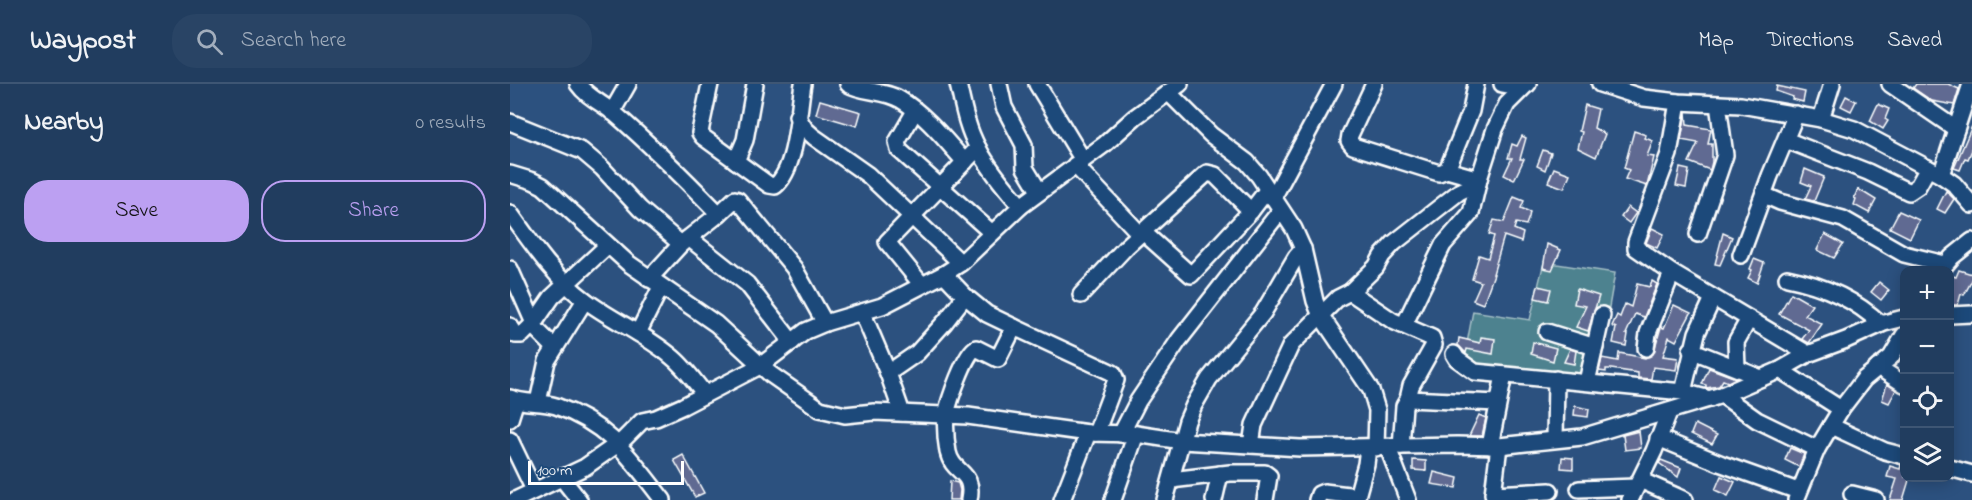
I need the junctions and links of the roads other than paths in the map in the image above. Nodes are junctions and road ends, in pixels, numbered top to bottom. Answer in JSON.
{"nodes":[{"id":1,"x":578,"y":84,"type":"edge"},
{"id":2,"x":628,"y":84,"type":"edge"},
{"id":3,"x":710,"y":84,"type":"edge"},
{"id":4,"x":755,"y":84,"type":"edge"},
{"id":5,"x":803,"y":84,"type":"edge"},
{"id":6,"x":848,"y":84,"type":"edge"},
{"id":7,"x":958,"y":84,"type":"edge"},
{"id":8,"x":999,"y":84,"type":"edge"},
{"id":9,"x":1037,"y":84,"type":"edge"},
{"id":10,"x":1334,"y":84,"type":"edge"},
{"id":11,"x":1374,"y":84,"type":"edge"},
{"id":12,"x":1476,"y":84,"type":"edge"},
{"id":13,"x":1502,"y":84,"type":"edge"},
{"id":14,"x":1527,"y":84,"type":"edge"},
{"id":15,"x":1600,"y":84,"type":"edge"},
{"id":16,"x":1832,"y":84,"type":"edge"},
{"id":17,"x":1890,"y":84,"type":"edge"},
{"id":18,"x":1971,"y":84,"type":"edge"},
{"id":19,"x":1174,"y":88,"type":"edge"},
{"id":20,"x":1678,"y":102,"type":"junction"},
{"id":21,"x":1718,"y":104,"type":"junction"},
{"id":22,"x":915,"y":111,"type":"junction"},
{"id":23,"x":612,"y":112,"type":"junction"},
{"id":24,"x":1796,"y":114,"type":"junction"},
{"id":25,"x":797,"y":116,"type":"junction"},
{"id":26,"x":1821,"y":118,"type":"junction"},
{"id":27,"x":510,"y":122,"type":"edge"},
{"id":28,"x":1956,"y":129,"type":"junction"},
{"id":29,"x":1786,"y":140,"type":"junction"},
{"id":30,"x":978,"y":148,"type":"junction"},
{"id":31,"x":736,"y":161,"type":"junction"},
{"id":32,"x":965,"y":162,"type":"junction"},
{"id":33,"x":1079,"y":162,"type":"junction"},
{"id":34,"x":1447,"y":170,"type":"junction"},
{"id":35,"x":1935,"y":171,"type":"junction"},
{"id":36,"x":510,"y":174,"type":"edge"},
{"id":37,"x":1478,"y":181,"type":"junction"},
{"id":38,"x":940,"y":187,"type":"junction"},
{"id":39,"x":1039,"y":191,"type":"junction"},
{"id":40,"x":1764,"y":195,"type":"junction"},
{"id":41,"x":1274,"y":199,"type":"junction"},
{"id":42,"x":1972,"y":205,"type":"edge"},
{"id":43,"x":1021,"y":206,"type":"junction"},
{"id":44,"x":1251,"y":211,"type":"junction"},
{"id":45,"x":510,"y":213,"type":"edge"},
{"id":46,"x":718,"y":214,"type":"junction"},
{"id":47,"x":912,"y":216,"type":"junction"},
{"id":48,"x":992,"y":233,"type":"junction"},
{"id":49,"x":1142,"y":233,"type":"junction"},
{"id":50,"x":1698,"y":234,"type":"dead end"},
{"id":51,"x":685,"y":241,"type":"junction"},
{"id":52,"x":1972,"y":241,"type":"edge"},
{"id":53,"x":608,"y":246,"type":"junction"},
{"id":54,"x":1303,"y":249,"type":"junction"},
{"id":55,"x":1741,"y":255,"type":"dead end"},
{"id":56,"x":961,"y":262,"type":"junction"},
{"id":57,"x":1940,"y":266,"type":"edge"},
{"id":58,"x":1944,"y":266,"type":"edge"},
{"id":59,"x":510,"y":269,"type":"edge"},
{"id":60,"x":1672,"y":273,"type":"junction"},
{"id":61,"x":944,"y":274,"type":"junction"},
{"id":62,"x":1787,"y":278,"type":"dead end"},
{"id":63,"x":655,"y":283,"type":"junction"},
{"id":64,"x":567,"y":285,"type":"junction"},
{"id":65,"x":922,"y":285,"type":"junction"},
{"id":66,"x":1350,"y":292,"type":"junction"},
{"id":67,"x":1081,"y":295,"type":"dead end"},
{"id":68,"x":965,"y":296,"type":"junction"},
{"id":69,"x":1713,"y":298,"type":"junction"},
{"id":70,"x":585,"y":300,"type":"junction"},
{"id":71,"x":863,"y":314,"type":"junction"},
{"id":72,"x":1972,"y":314,"type":"edge"},
{"id":73,"x":1602,"y":315,"type":"dead end"},
{"id":74,"x":1954,"y":315,"type":"edge"},
{"id":75,"x":1321,"y":316,"type":"junction"},
{"id":76,"x":1749,"y":319,"type":"junction"},
{"id":77,"x":1900,"y":319,"type":"edge"},
{"id":78,"x":534,"y":323,"type":"junction"},
{"id":79,"x":825,"y":323,"type":"junction"},
{"id":80,"x":1881,"y":324,"type":"junction"},
{"id":81,"x":1404,"y":325,"type":"junction"},
{"id":82,"x":510,"y":326,"type":"edge"},
{"id":83,"x":1014,"y":327,"type":"junction"},
{"id":84,"x":1547,"y":332,"type":"dead end"},
{"id":85,"x":638,"y":333,"type":"junction"},
{"id":86,"x":792,"y":342,"type":"junction"},
{"id":87,"x":1900,"y":343,"type":"edge"},
{"id":88,"x":554,"y":347,"type":"junction"},
{"id":89,"x":1595,"y":347,"type":"junction"},
{"id":90,"x":1646,"y":348,"type":"dead end"},
{"id":91,"x":1691,"y":350,"type":"junction"},
{"id":92,"x":1454,"y":354,"type":"dead end"},
{"id":93,"x":1808,"y":354,"type":"junction"},
{"id":94,"x":760,"y":366,"type":"junction"},
{"id":95,"x":1878,"y":367,"type":"junction"},
{"id":96,"x":1737,"y":368,"type":"junction"},
{"id":97,"x":1780,"y":370,"type":"junction"},
{"id":98,"x":888,"y":373,"type":"junction"},
{"id":99,"x":1504,"y":375,"type":"junction"},
{"id":100,"x":1761,"y":378,"type":"junction"},
{"id":101,"x":1556,"y":379,"type":"junction"},
{"id":102,"x":1900,"y":381,"type":"edge"},
{"id":103,"x":1587,"y":382,"type":"junction"},
{"id":104,"x":1683,"y":392,"type":"junction"},
{"id":105,"x":705,"y":394,"type":"junction"},
{"id":106,"x":1716,"y":397,"type":"junction"},
{"id":107,"x":513,"y":399,"type":"edge"},
{"id":108,"x":1408,"y":399,"type":"junction"},
{"id":109,"x":538,"y":402,"type":"junction"},
{"id":110,"x":1498,"y":403,"type":"junction"},
{"id":111,"x":1841,"y":409,"type":"junction"},
{"id":112,"x":1669,"y":412,"type":"junction"},
{"id":113,"x":902,"y":413,"type":"junction"},
{"id":114,"x":946,"y":416,"type":"junction"},
{"id":115,"x":510,"y":419,"type":"edge"},
{"id":116,"x":1831,"y":426,"type":"junction"},
{"id":117,"x":1092,"y":433,"type":"junction"},
{"id":118,"x":1128,"y":434,"type":"junction"},
{"id":119,"x":1658,"y":438,"type":"junction"},
{"id":120,"x":1555,"y":439,"type":"junction"},
{"id":121,"x":510,"y":440,"type":"edge"},
{"id":122,"x":1182,"y":441,"type":"junction"},
{"id":123,"x":618,"y":444,"type":"junction"},
{"id":124,"x":1249,"y":445,"type":"junction"},
{"id":125,"x":1495,"y":446,"type":"junction"},
{"id":126,"x":1383,"y":448,"type":"junction"},
{"id":127,"x":1817,"y":449,"type":"junction"},
{"id":128,"x":1900,"y":455,"type":"edge"},
{"id":129,"x":1954,"y":469,"type":"edge"},
{"id":130,"x":1246,"y":473,"type":"junction"},
{"id":131,"x":1220,"y":474,"type":"junction"},
{"id":132,"x":1972,"y":474,"type":"edge"},
{"id":133,"x":561,"y":477,"type":"junction"},
{"id":134,"x":1171,"y":480,"type":"junction"},
{"id":135,"x":1579,"y":489,"type":"dead end"},
{"id":136,"x":1635,"y":489,"type":"edge"},
{"id":137,"x":534,"y":490,"type":"junction"},
{"id":138,"x":1550,"y":491,"type":"dead end"},
{"id":139,"x":1852,"y":494,"type":"dead end"},
{"id":140,"x":1797,"y":495,"type":"edge"},
{"id":141,"x":974,"y":497,"type":"edge"},
{"id":142,"x":1493,"y":497,"type":"edge"},
{"id":143,"x":1356,"y":498,"type":"edge"},
{"id":144,"x":515,"y":500,"type":"edge"},
{"id":145,"x":579,"y":500,"type":"edge"},
{"id":146,"x":663,"y":500,"type":"edge"},
{"id":147,"x":1062,"y":500,"type":"edge"},
{"id":148,"x":1113,"y":500,"type":"edge"},
{"id":149,"x":1165,"y":500,"type":"edge"},
{"id":150,"x":1214,"y":500,"type":"edge"},
{"id":151,"x":1265,"y":500,"type":"edge"},
{"id":152,"x":1317,"y":500,"type":"edge"},
{"id":153,"x":1408,"y":500,"type":"edge"},
{"id":154,"x":1684,"y":500,"type":"edge"},
{"id":155,"x":1876,"y":500,"type":"edge"}],
"edges":[{"from":1,"to":23,"type":"street"},
{"from":2,"to":23,"type":"street"},
{"from":3,"to":31,"type":"street"},
{"from":4,"to":31,"type":"street"},
{"from":5,"to":25,"type":"street"},
{"from":6,"to":22,"type":"street"},
{"from":7,"to":30,"type":"street"},
{"from":8,"to":39,"type":"street"},
{"from":9,"to":33,"type":"street"},
{"from":10,"to":41,"type":"street"},
{"from":11,"to":34,"type":"street"},
{"from":12,"to":34,"type":"street"},
{"from":13,"to":14,"type":"street"},
{"from":14,"to":37,"type":"street"},
{"from":15,"to":20,"type":"street"},
{"from":16,"to":26,"type":"street"},
{"from":17,"to":28,"type":"street"},
{"from":18,"to":28,"type":"street"},
{"from":19,"to":33,"type":"street"},
{"from":19,"to":41,"type":"street"},
{"from":20,"to":21,"type":"street"},
{"from":20,"to":60,"type":"street"},
{"from":21,"to":24,"type":"street"},
{"from":21,"to":50,"type":"street"},
{"from":22,"to":32,"type":"street"},
{"from":22,"to":38,"type":"street"},
{"from":23,"to":46,"type":"street"},
{"from":24,"to":26,"type":"street"},
{"from":24,"to":29,"type":"street"},
{"from":25,"to":31,"type":"street"},
{"from":25,"to":47,"type":"street"},
{"from":26,"to":35,"type":"street"},
{"from":27,"to":51,"type":"street"},
{"from":28,"to":35,"type":"street"},
{"from":29,"to":35,"type":"street"},
{"from":29,"to":40,"type":"street"},
{"from":30,"to":32,"type":"street"},
{"from":30,"to":43,"type":"street"},
{"from":32,"to":38,"type":"street"},
{"from":33,"to":39,"type":"street"},
{"from":33,"to":49,"type":"street"},
{"from":34,"to":37,"type":"street"},
{"from":35,"to":42,"type":"street"},
{"from":36,"to":53,"type":"street"},
{"from":37,"to":66,"type":"street"},
{"from":37,"to":81,"type":"street"},
{"from":38,"to":47,"type":"street"},
{"from":38,"to":48,"type":"street"},
{"from":39,"to":43,"type":"street"},
{"from":40,"to":55,"type":"street"},
{"from":40,"to":57,"type":"street"},
{"from":41,"to":44,"type":"street"},
{"from":41,"to":54,"type":"street"},
{"from":41,"to":118,"type":"street"},
{"from":43,"to":48,"type":"street"},
{"from":44,"to":49,"type":"street"},
{"from":44,"to":49,"type":"street"},
{"from":45,"to":64,"type":"street"},
{"from":46,"to":51,"type":"street"},
{"from":46,"to":79,"type":"street"},
{"from":47,"to":56,"type":"street"},
{"from":47,"to":65,"type":"street"},
{"from":48,"to":56,"type":"street"},
{"from":49,"to":67,"type":"street"},
{"from":51,"to":63,"type":"street"},
{"from":51,"to":86,"type":"street"},
{"from":52,"to":58,"type":"street"},
{"from":53,"to":63,"type":"street"},
{"from":53,"to":64,"type":"street"},
{"from":54,"to":75,"type":"street"},
{"from":54,"to":122,"type":"street"},
{"from":56,"to":61,"type":"street"},
{"from":59,"to":78,"type":"street"},
{"from":60,"to":69,"type":"street"},
{"from":60,"to":90,"type":"street"},
{"from":61,"to":65,"type":"street"},
{"from":61,"to":68,"type":"street"},
{"from":62,"to":80,"type":"street"},
{"from":63,"to":85,"type":"street"},
{"from":63,"to":94,"type":"street"},
{"from":64,"to":70,"type":"street"},
{"from":64,"to":78,"type":"street"},
{"from":65,"to":71,"type":"street"},
{"from":66,"to":75,"type":"street"},
{"from":66,"to":81,"type":"street"},
{"from":68,"to":83,"type":"street"},
{"from":68,"to":98,"type":"street"},
{"from":69,"to":76,"type":"street"},
{"from":69,"to":91,"type":"street"},
{"from":70,"to":85,"type":"street"},
{"from":70,"to":88,"type":"street"},
{"from":71,"to":79,"type":"street"},
{"from":71,"to":98,"type":"street"},
{"from":72,"to":74,"type":"street"},
{"from":73,"to":89,"type":"street"},
{"from":75,"to":124,"type":"street"},
{"from":75,"to":126,"type":"street"},
{"from":76,"to":93,"type":"street"},
{"from":76,"to":96,"type":"street"},
{"from":77,"to":80,"type":"street"},
{"from":78,"to":82,"type":"street"},
{"from":78,"to":88,"type":"street"},
{"from":79,"to":86,"type":"street"},
{"from":80,"to":93,"type":"street"},
{"from":81,"to":108,"type":"street"},
{"from":83,"to":114,"type":"street"},
{"from":83,"to":117,"type":"street"},
{"from":84,"to":89,"type":"street"},
{"from":85,"to":105,"type":"street"},
{"from":86,"to":94,"type":"street"},
{"from":87,"to":95,"type":"street"},
{"from":88,"to":109,"type":"street"},
{"from":89,"to":103,"type":"street"},
{"from":91,"to":96,"type":"street"},
{"from":91,"to":104,"type":"street"},
{"from":92,"to":99,"type":"street"},
{"from":93,"to":97,"type":"street"},
{"from":94,"to":105,"type":"street"},
{"from":94,"to":113,"type":"street"},
{"from":95,"to":102,"type":"street"},
{"from":95,"to":111,"type":"street"},
{"from":96,"to":100,"type":"street"},
{"from":97,"to":100,"type":"street"},
{"from":97,"to":111,"type":"street"},
{"from":98,"to":113,"type":"street"},
{"from":99,"to":101,"type":"street"},
{"from":99,"to":110,"type":"street"},
{"from":100,"to":106,"type":"street"},
{"from":101,"to":103,"type":"street"},
{"from":101,"to":120,"type":"street"},
{"from":103,"to":104,"type":"street"},
{"from":104,"to":106,"type":"street"},
{"from":105,"to":123,"type":"street"},
{"from":106,"to":112,"type":"street"},
{"from":106,"to":127,"type":"street"},
{"from":107,"to":109,"type":"street"},
{"from":107,"to":115,"type":"street"},
{"from":108,"to":110,"type":"street"},
{"from":108,"to":126,"type":"street"},
{"from":109,"to":123,"type":"street"},
{"from":110,"to":125,"type":"street"},
{"from":111,"to":116,"type":"street"},
{"from":112,"to":119,"type":"street"},
{"from":112,"to":120,"type":"street"},
{"from":113,"to":114,"type":"street"},
{"from":114,"to":117,"type":"street"},
{"from":114,"to":141,"type":"street"},
{"from":116,"to":127,"type":"street"},
{"from":116,"to":128,"type":"street"},
{"from":117,"to":118,"type":"street"},
{"from":117,"to":147,"type":"street"},
{"from":118,"to":122,"type":"street"},
{"from":118,"to":148,"type":"street"},
{"from":119,"to":136,"type":"street"},
{"from":119,"to":140,"type":"street"},
{"from":120,"to":125,"type":"street"},
{"from":121,"to":137,"type":"street"},
{"from":122,"to":124,"type":"street"},
{"from":122,"to":134,"type":"street"},
{"from":123,"to":133,"type":"street"},
{"from":123,"to":146,"type":"street"},
{"from":124,"to":126,"type":"street"},
{"from":124,"to":130,"type":"street"},
{"from":125,"to":126,"type":"street"},
{"from":125,"to":142,"type":"street"},
{"from":126,"to":143,"type":"street"},
{"from":126,"to":153,"type":"street"},
{"from":127,"to":140,"type":"street"},
{"from":129,"to":132,"type":"street"},
{"from":130,"to":131,"type":"street"},
{"from":130,"to":151,"type":"street"},
{"from":131,"to":134,"type":"street"},
{"from":131,"to":150,"type":"street"},
{"from":133,"to":137,"type":"street"},
{"from":133,"to":145,"type":"street"},
{"from":134,"to":149,"type":"street"},
{"from":135,"to":136,"type":"street"},
{"from":136,"to":154,"type":"street"},
{"from":137,"to":144,"type":"street"},
{"from":138,"to":142,"type":"street"},
{"from":139,"to":155,"type":"street"},
{"from":143,"to":152,"type":"street"}]}
